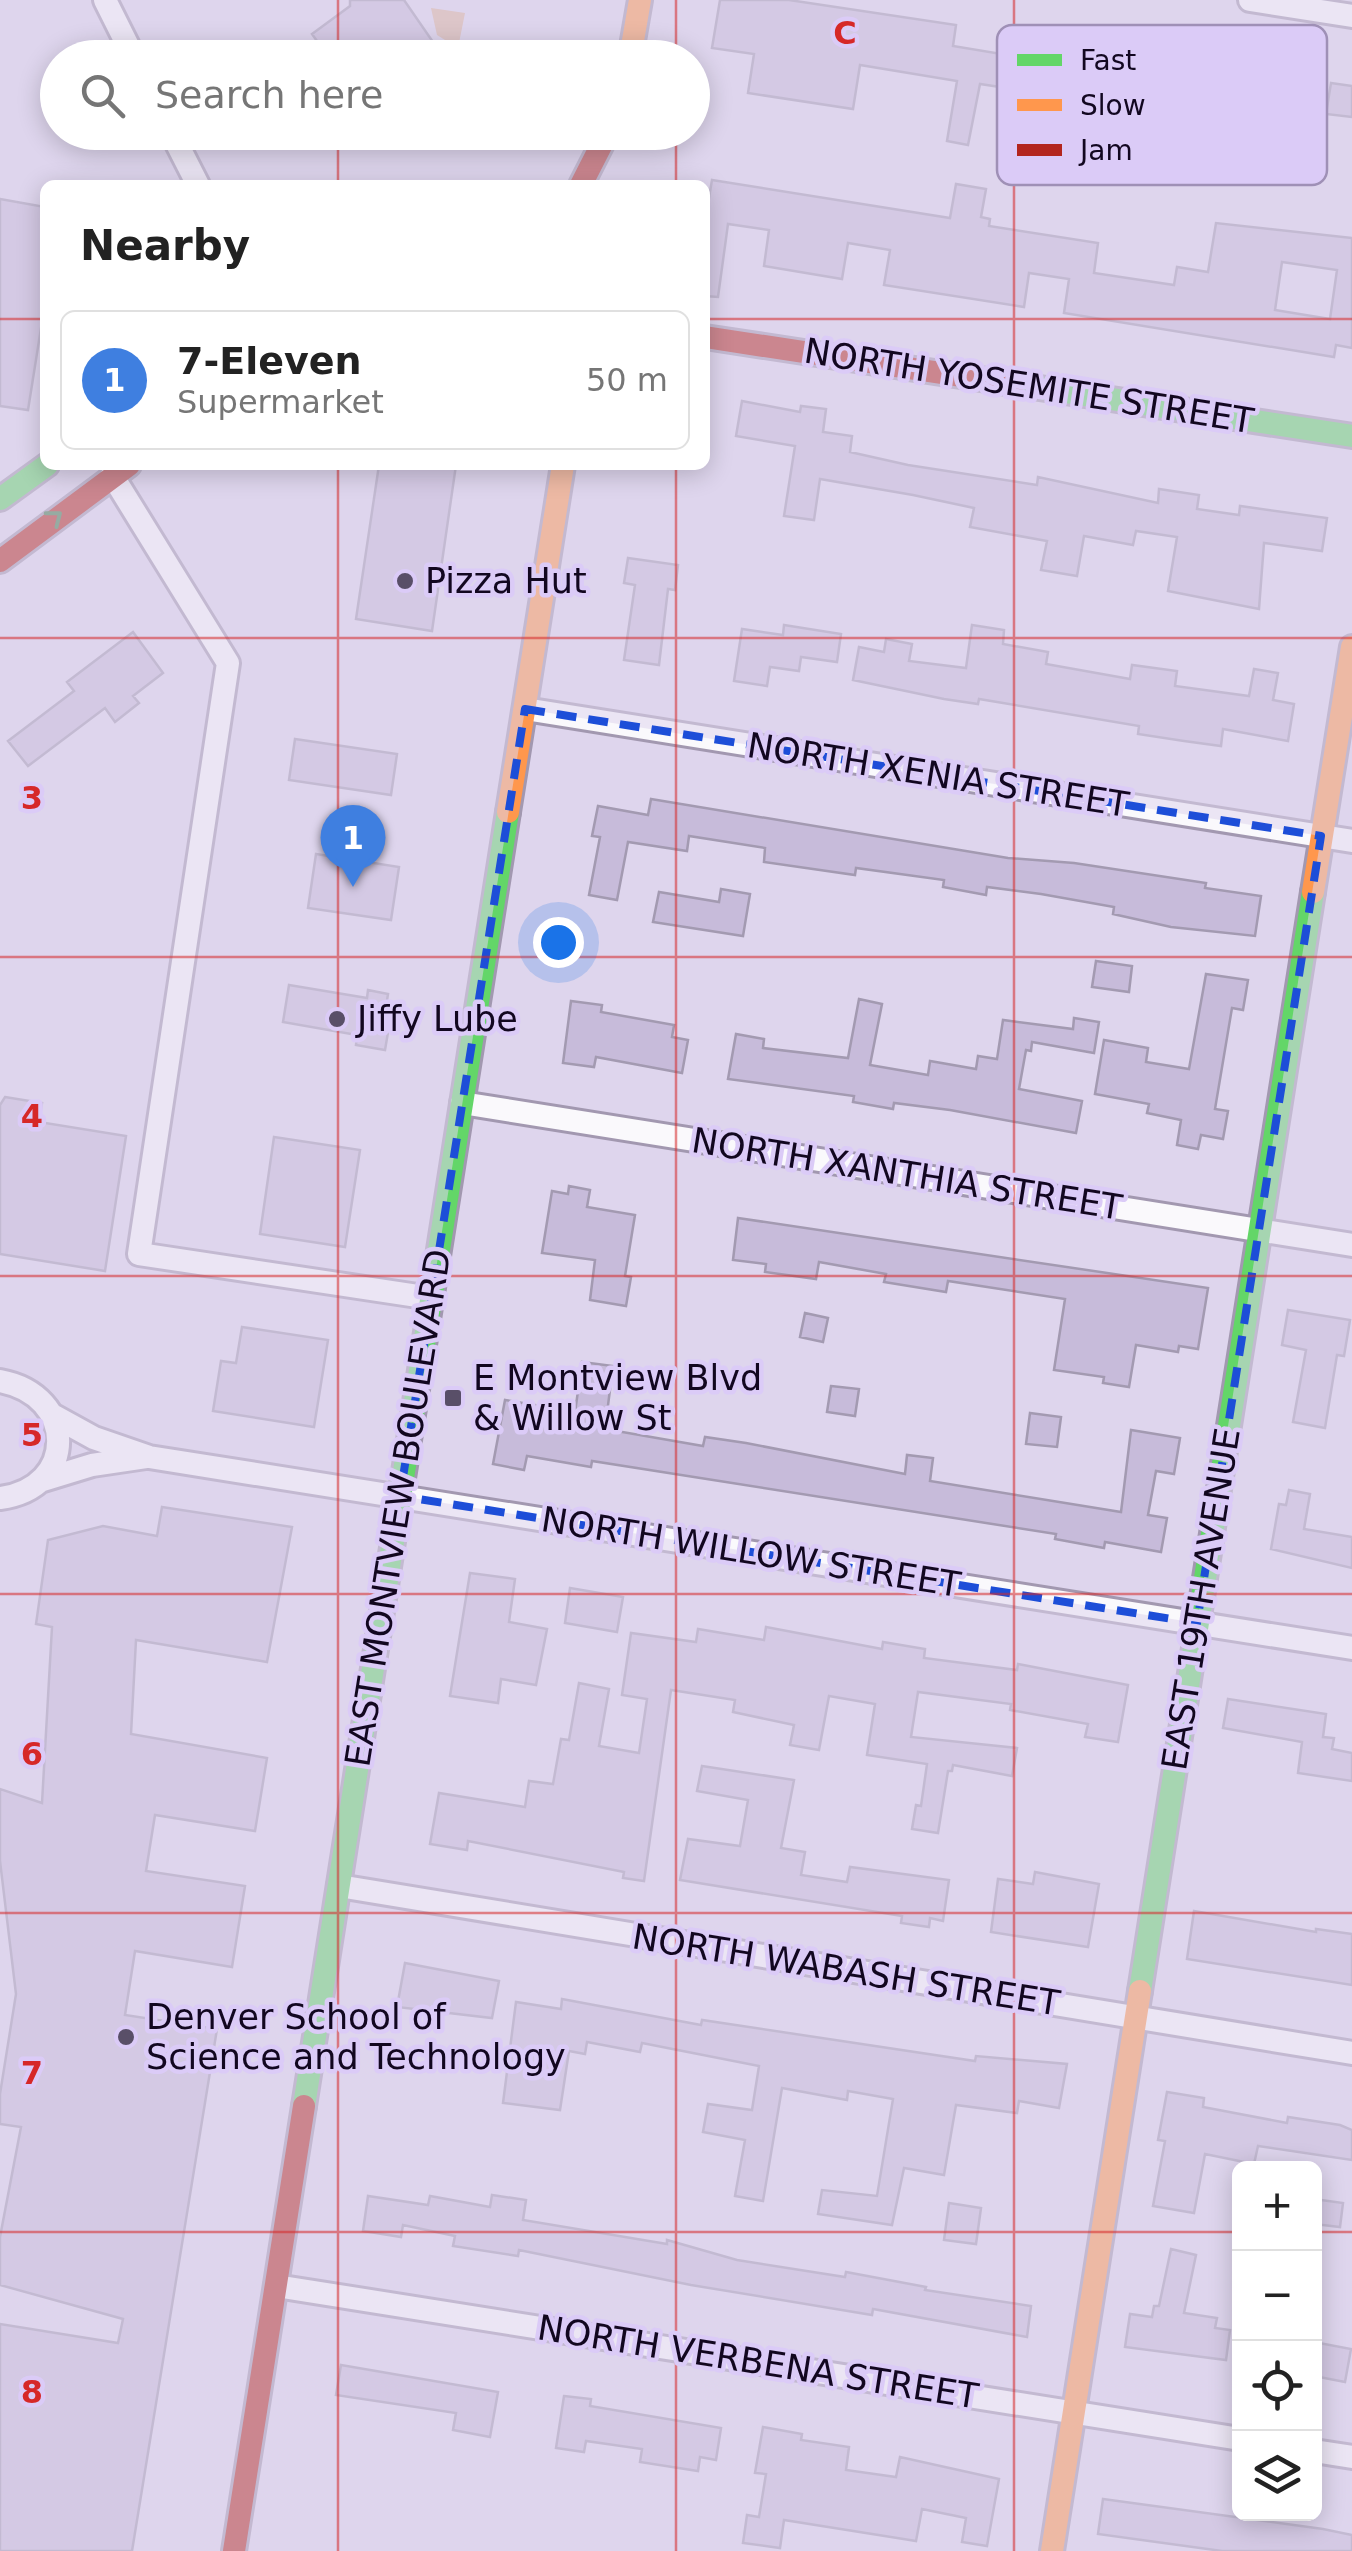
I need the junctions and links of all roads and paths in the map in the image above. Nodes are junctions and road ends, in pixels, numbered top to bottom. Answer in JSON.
{"nodes":[{"id":1,"x":105,"y":0,"type":"edge"},
{"id":2,"x":640,"y":0,"type":"edge"},
{"id":3,"x":1250,"y":0,"type":"edge"},
{"id":4,"x":1352,"y":16,"type":"edge"},
{"id":5,"x":125,"y":40,"type":"edge"},
{"id":6,"x":633,"y":40,"type":"edge"},
{"id":7,"x":181,"y":150,"type":"edge"},
{"id":8,"x":599,"y":150,"type":"edge"},
{"id":9,"x":615,"y":150,"type":"edge"},
{"id":10,"x":196,"y":180,"type":"edge"},
{"id":11,"x":584,"y":180,"type":"edge"},
{"id":12,"x":611,"y":180,"type":"edge"},
{"id":13,"x":710,"y":338,"type":"edge"},
{"id":14,"x":1352,"y":436,"type":"edge"},
{"id":15,"x":40,"y":470,"type":"edge"},
{"id":16,"x":121,"y":470,"type":"edge"},
{"id":17,"x":548,"y":470,"type":"edge"},
{"id":18,"x":562,"y":470,"type":"edge"},
{"id":19,"x":0,"y":499,"type":"edge"},
{"id":20,"x":554,"y":520,"type":"junction"},
{"id":21,"x":0,"y":561,"type":"edge"},
{"id":22,"x":1352,"y":647,"type":"edge"},
{"id":23,"x":524,"y":709,"type":"junction"},
{"id":24,"x":1321,"y":836,"type":"junction"},
{"id":25,"x":1352,"y":840,"type":"edge"},
{"id":26,"x":462,"y":1103,"type":"junction"},
{"id":27,"x":1259,"y":1231,"type":"junction"},
{"id":28,"x":1352,"y":1246,"type":"edge"},
{"id":29,"x":431,"y":1298,"type":"junction"},
{"id":30,"x":0,"y":1381,"type":"edge"},
{"id":31,"x":54,"y":1416,"type":"junction"},
{"id":32,"x":149,"y":1457,"type":"junction"},
{"id":33,"x":43,"y":1480,"type":"junction"},
{"id":34,"x":400,"y":1496,"type":"junction"},
{"id":35,"x":0,"y":1498,"type":"edge"},
{"id":36,"x":1196,"y":1624,"type":"junction"},
{"id":37,"x":1352,"y":1648,"type":"edge"},
{"id":38,"x":340,"y":1886,"type":"junction"},
{"id":39,"x":1134,"y":2018,"type":"junction"},
{"id":40,"x":1352,"y":2053,"type":"edge"},
{"id":41,"x":276,"y":2286,"type":"junction"},
{"id":42,"x":1074,"y":2413,"type":"junction"},
{"id":43,"x":1232,"y":2438,"type":"edge"},
{"id":44,"x":1322,"y":2452,"type":"edge"},
{"id":45,"x":1352,"y":2457,"type":"edge"},
{"id":46,"x":234,"y":2551,"type":"edge"},
{"id":47,"x":1052,"y":2551,"type":"edge"}],
"edges":[{"from":1,"to":5,"type":"street"},
{"from":2,"to":6,"type":"main road"},
{"from":3,"to":4,"type":"street"},
{"from":7,"to":10,"type":"street"},
{"from":8,"to":11,"type":"main road"},
{"from":9,"to":12,"type":"main road"},
{"from":13,"to":14,"type":"main road","name":"NORTH YOSEMITE STREET"},
{"from":15,"to":19,"type":"main road"},
{"from":21,"to":16,"type":"main road","one_way":true},
{"from":16,"to":29,"type":"street"},
{"from":17,"to":20,"type":"main road"},
{"from":18,"to":20,"type":"main road","name":"EAST MONTVIEW BOULEVARD"},
{"from":20,"to":23,"type":"main road","name":"EAST MONTVIEW BOULEVARD"},
{"from":22,"to":24,"type":"main road","name":"EAST 19TH AVENUE"},
{"from":23,"to":24,"type":"street","name":"NORTH XENIA STREET"},
{"from":23,"to":26,"type":"main road","name":"EAST MONTVIEW BOULEVARD"},
{"from":24,"to":25,"type":"street","name":"NORTH XENIA STREET"},
{"from":24,"to":27,"type":"main road","name":"EAST 19TH AVENUE"},
{"from":26,"to":27,"type":"street","name":"NORTH XANTHIA STREET"},
{"from":26,"to":29,"type":"main road","name":"EAST MONTVIEW BOULEVARD"},
{"from":27,"to":28,"type":"street","name":"NORTH XANTHIA STREET"},
{"from":27,"to":36,"type":"main road","name":"EAST 19TH AVENUE"},
{"from":29,"to":34,"type":"main road","name":"EAST MONTVIEW BOULEVARD"},
{"from":30,"to":31,"type":"street","name":"NORTH WILLOW STREET"},
{"from":31,"to":32,"type":"street","name":"NORTH WILLOW STREET"},
{"from":31,"to":33,"type":"street"},
{"from":32,"to":33,"type":"street","name":"NORTH WILLOW STREET"},
{"from":32,"to":34,"type":"street","name":"NORTH WILLOW STREET"},
{"from":33,"to":35,"type":"street","name":"NORTH WILLOW STREET"},
{"from":34,"to":36,"type":"street","name":"NORTH WILLOW STREET"},
{"from":34,"to":38,"type":"main road","name":"EAST MONTVIEW BOULEVARD"},
{"from":36,"to":37,"type":"street","name":"NORTH WILLOW STREET"},
{"from":36,"to":39,"type":"main road","name":"EAST 19TH AVENUE"},
{"from":38,"to":39,"type":"street","name":"NORTH WABASH STREET"},
{"from":38,"to":41,"type":"main road","name":"EAST MONTVIEW BOULEVARD"},
{"from":39,"to":40,"type":"street","name":"NORTH WABASH STREET"},
{"from":39,"to":42,"type":"main road","name":"EAST 19TH AVENUE"},
{"from":41,"to":42,"type":"street","name":"NORTH VERBENA STREET"},
{"from":41,"to":46,"type":"main road","name":"EAST MONTVIEW BOULEVARD"},
{"from":42,"to":43,"type":"street","name":"NORTH VERBENA STREET"},
{"from":42,"to":47,"type":"main road","name":"EAST 19TH AVENUE"},
{"from":44,"to":45,"type":"street"}]}
